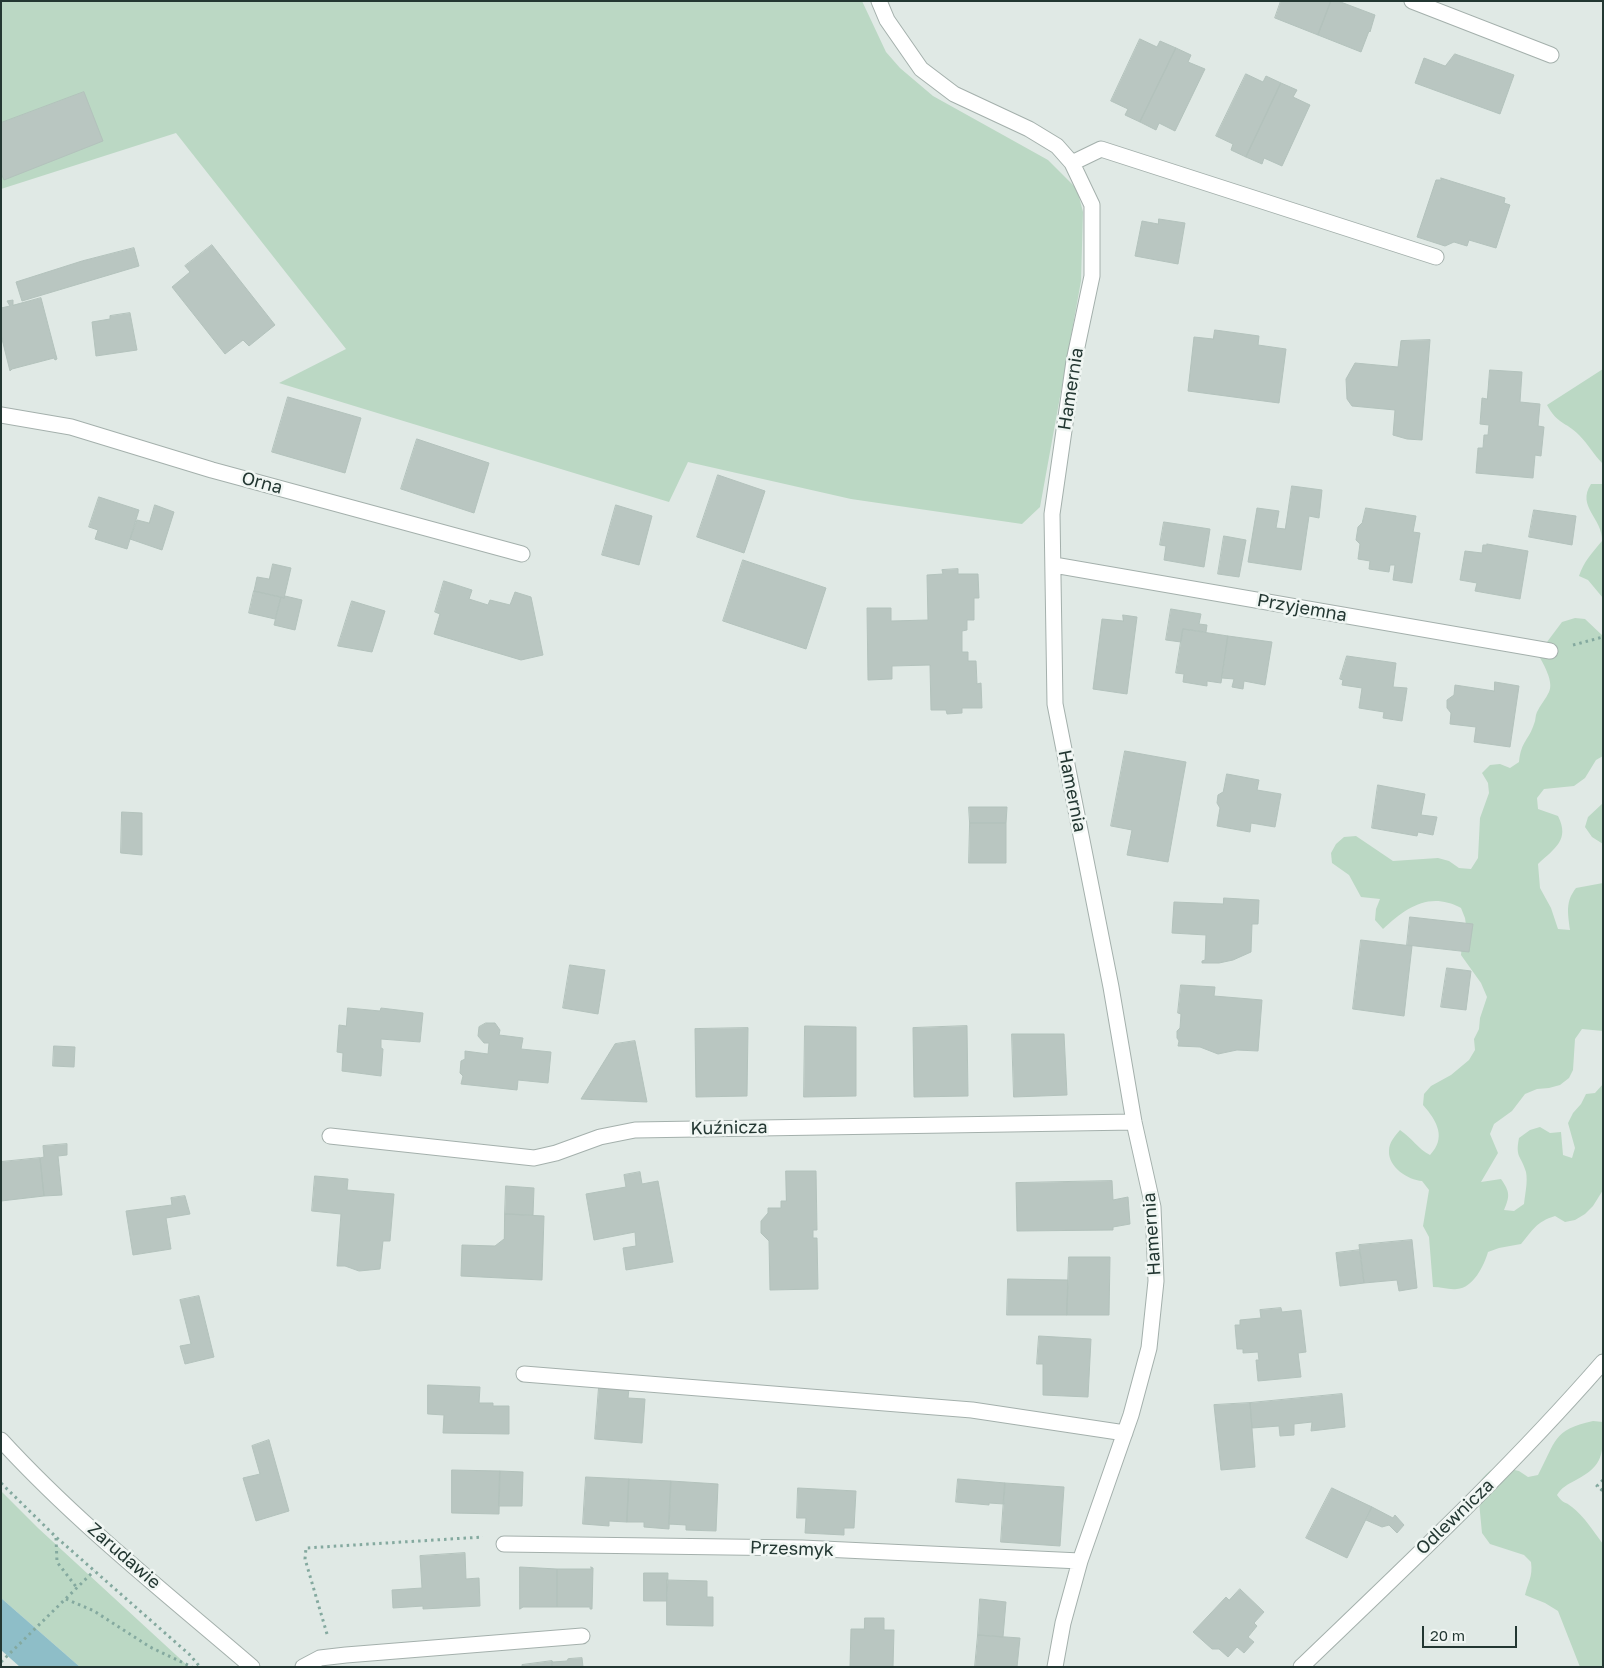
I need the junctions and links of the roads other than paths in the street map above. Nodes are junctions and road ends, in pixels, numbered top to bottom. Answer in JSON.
{"nodes":[{"id":1,"x":879,"y":1,"type":"edge"},
{"id":2,"x":1412,"y":1,"type":"edge"},
{"id":3,"x":1551,"y":55,"type":"dead end"},
{"id":4,"x":1072,"y":163,"type":"junction"},
{"id":5,"x":1436,"y":257,"type":"dead end"},
{"id":6,"x":1,"y":415,"type":"edge"},
{"id":7,"x":522,"y":554,"type":"dead end"},
{"id":8,"x":1054,"y":565,"type":"junction"},
{"id":9,"x":1550,"y":651,"type":"road end"},
{"id":10,"x":1134,"y":1122,"type":"junction"},
{"id":11,"x":330,"y":1136,"type":"dead end"},
{"id":12,"x":1603,"y":1362,"type":"edge"},
{"id":13,"x":524,"y":1374,"type":"dead end"},
{"id":14,"x":1125,"y":1433,"type":"junction"},
{"id":15,"x":1,"y":1440,"type":"edge"},
{"id":16,"x":504,"y":1544,"type":"road end"},
{"id":17,"x":1080,"y":1561,"type":"junction"},
{"id":18,"x":582,"y":1636,"type":"dead end"},
{"id":19,"x":252,"y":1667,"type":"edge"},
{"id":20,"x":303,"y":1667,"type":"edge"},
{"id":21,"x":1055,"y":1667,"type":"edge"},
{"id":22,"x":1301,"y":1667,"type":"edge"}],
"edges":[{"from":1,"to":4,"type":"street","name":"Hamernia"},
{"from":2,"to":3,"type":"street"},
{"from":4,"to":5,"type":"street"},
{"from":4,"to":8,"type":"street","name":"Hamernia"},
{"from":6,"to":7,"type":"street","name":"Orna"},
{"from":8,"to":9,"type":"street","name":"Przyjemna"},
{"from":8,"to":10,"type":"street","name":"Hamernia"},
{"from":10,"to":11,"type":"street","name":"Kuźnicza"},
{"from":10,"to":14,"type":"street","name":"Hamernia"},
{"from":12,"to":22,"type":"street","name":"Odlewnicza"},
{"from":13,"to":14,"type":"street"},
{"from":14,"to":17,"type":"street","name":"Hamernia"},
{"from":15,"to":19,"type":"street","name":"Zarudawie"},
{"from":16,"to":17,"type":"street","name":"Przesmyk"},
{"from":17,"to":21,"type":"street","name":"Hamernia"},
{"from":18,"to":20,"type":"street"}]}
